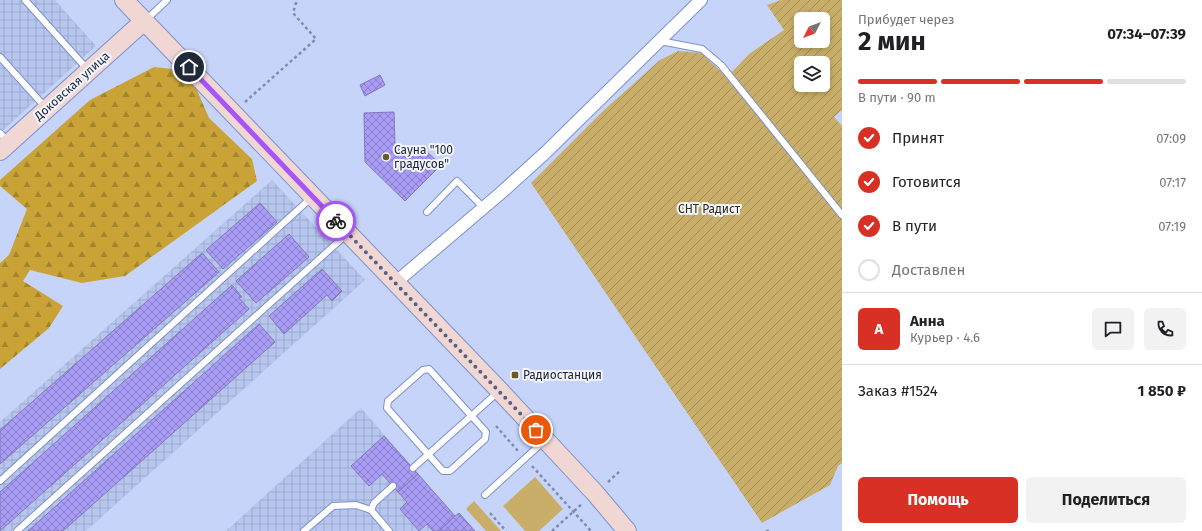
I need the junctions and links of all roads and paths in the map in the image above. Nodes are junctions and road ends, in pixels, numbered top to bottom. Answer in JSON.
{"nodes":[{"id":1,"x":25,"y":0,"type":"edge"},
{"id":2,"x":124,"y":0,"type":"edge"},
{"id":3,"x":167,"y":0,"type":"edge"},
{"id":4,"x":297,"y":0,"type":"edge"},
{"id":5,"x":701,"y":0,"type":"edge"},
{"id":6,"x":144,"y":22,"type":"junction"},
{"id":7,"x":660,"y":40,"type":"junction"},
{"id":8,"x":0,"y":57,"type":"edge"},
{"id":9,"x":89,"y":72,"type":"junction"},
{"id":10,"x":47,"y":109,"type":"junction"},
{"id":11,"x":233,"y":113,"type":"junction"},
{"id":12,"x":3,"y":142,"type":"edge"},
{"id":13,"x":312,"y":197,"type":"junction"},
{"id":14,"x":484,"y":208,"type":"junction"},
{"id":15,"x":427,"y":212,"type":"dead end"},
{"id":16,"x":842,"y":215,"type":"edge"},
{"id":17,"x":348,"y":234,"type":"junction"},
{"id":18,"x":395,"y":283,"type":"junction"},
{"id":19,"x":500,"y":390,"type":"junction"},
{"id":20,"x":471,"y":416,"type":"junction"},
{"id":21,"x":545,"y":440,"type":"junction"},
{"id":22,"x":428,"y":454,"type":"junction"},
{"id":23,"x":413,"y":468,"type":"dead end"},
{"id":24,"x":620,"y":471,"type":"dead end"},
{"id":25,"x":0,"y":481,"type":"edge"},
{"id":26,"x":608,"y":482,"type":"dead end"},
{"id":27,"x":393,"y":486,"type":"dead end"},
{"id":28,"x":485,"y":495,"type":"dead end"},
{"id":29,"x":585,"y":502,"type":"dead end"},
{"id":30,"x":371,"y":510,"type":"junction"},
{"id":31,"x":490,"y":513,"type":"dead end"},
{"id":32,"x":17,"y":531,"type":"edge"},
{"id":33,"x":304,"y":531,"type":"edge"},
{"id":34,"x":389,"y":531,"type":"edge"},
{"id":35,"x":506,"y":531,"type":"edge"},
{"id":36,"x":552,"y":531,"type":"edge"},
{"id":37,"x":627,"y":531,"type":"edge"},
{"id":38,"x":766,"y":531,"type":"edge"},
{"id":39,"x":770,"y":531,"type":"edge"}],
"edges":[{"from":1,"to":9,"type":"lane"},
{"from":2,"to":6,"type":"street"},
{"from":3,"to":6,"type":"lane"},
{"from":4,"to":11,"type":"path"},
{"from":5,"to":7,"type":"street"},
{"from":6,"to":9,"type":"street","name":"Доковская улица"},
{"from":6,"to":11,"type":"street"},
{"from":7,"to":14,"type":"street"},
{"from":7,"to":16,"type":"lane"},
{"from":8,"to":10,"type":"lane"},
{"from":9,"to":10,"type":"street","name":"Доковская улица"},
{"from":10,"to":12,"type":"street","name":"Доковская улица"},
{"from":11,"to":13,"type":"street"},
{"from":13,"to":17,"type":"street"},
{"from":13,"to":25,"type":"lane"},
{"from":14,"to":15,"type":"lane"},
{"from":14,"to":18,"type":"street"},
{"from":17,"to":18,"type":"street"},
{"from":17,"to":32,"type":"lane"},
{"from":18,"to":19,"type":"street"},
{"from":19,"to":20,"type":"lane"},
{"from":19,"to":21,"type":"street"},
{"from":20,"to":22,"type":"lane"},
{"from":20,"to":22,"type":"lane"},
{"from":20,"to":22,"type":"lane"},
{"from":21,"to":28,"type":"lane"},
{"from":21,"to":37,"type":"street"},
{"from":22,"to":23,"type":"lane"},
{"from":24,"to":26,"type":"path"},
{"from":27,"to":30,"type":"lane"},
{"from":29,"to":36,"type":"path"},
{"from":30,"to":33,"type":"lane"},
{"from":30,"to":34,"type":"lane"},
{"from":31,"to":35,"type":"path"},
{"from":38,"to":39,"type":"path"}]}
